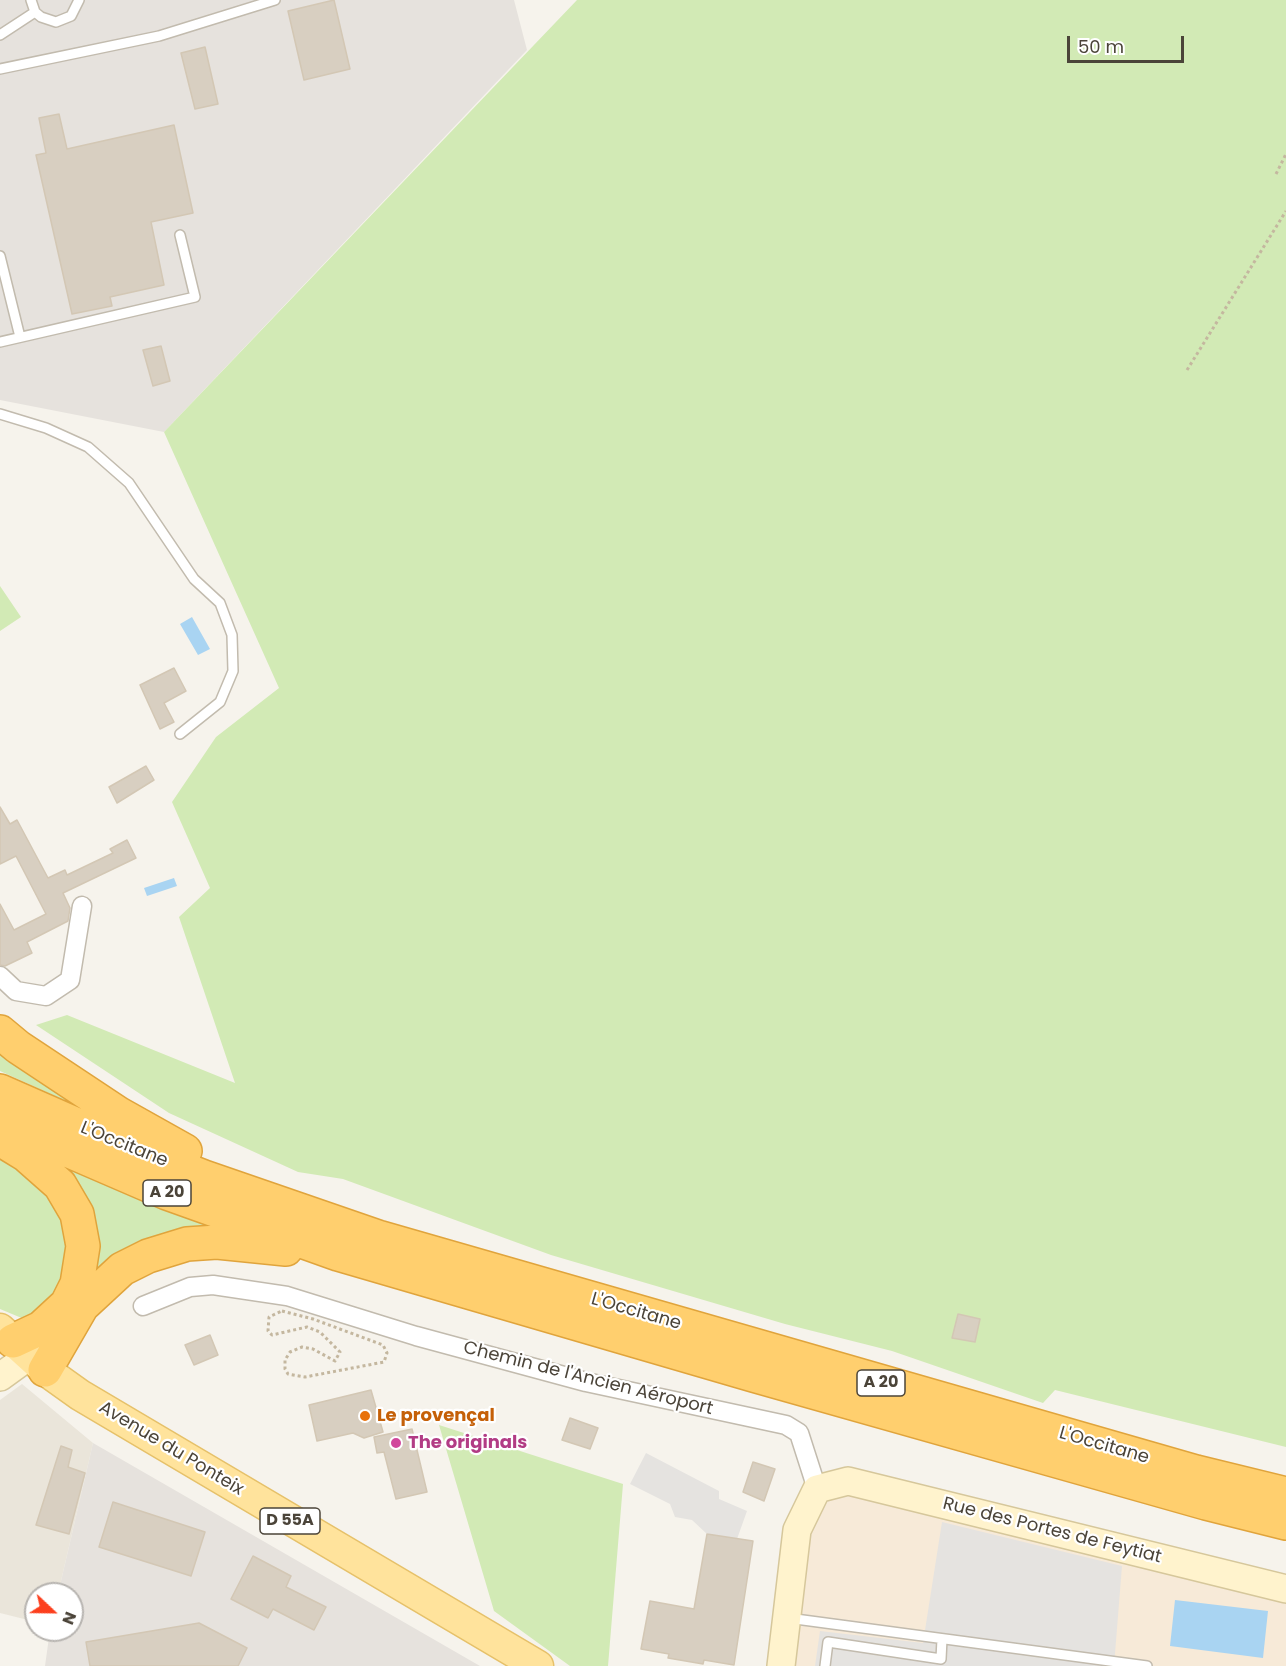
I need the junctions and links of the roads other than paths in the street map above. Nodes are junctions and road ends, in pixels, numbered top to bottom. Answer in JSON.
{"nodes":[{"id":1,"x":31,"y":0,"type":"edge"},
{"id":2,"x":80,"y":0,"type":"edge"},
{"id":3,"x":275,"y":0,"type":"edge"},
{"id":4,"x":35,"y":12,"type":"junction"},
{"id":5,"x":0,"y":35,"type":"edge"},
{"id":6,"x":0,"y":69,"type":"edge"},
{"id":7,"x":180,"y":235,"type":"dead end"},
{"id":8,"x":0,"y":256,"type":"edge"},
{"id":9,"x":20,"y":337,"type":"junction"},
{"id":10,"x":0,"y":342,"type":"edge"},
{"id":11,"x":0,"y":414,"type":"edge"},
{"id":12,"x":180,"y":734,"type":"dead end"},
{"id":13,"x":82,"y":906,"type":"dead end"},
{"id":14,"x":0,"y":976,"type":"edge"},
{"id":15,"x":0,"y":1032,"type":"edge"},
{"id":16,"x":0,"y":1091,"type":"edge"},
{"id":17,"x":0,"y":1120,"type":"edge"},
{"id":18,"x":0,"y":1139,"type":"edge"},
{"id":19,"x":278,"y":1202,"type":"junction"},
{"id":20,"x":338,"y":1254,"type":"junction"},
{"id":21,"x":143,"y":1306,"type":"dead end"},
{"id":22,"x":22,"y":1349,"type":"edge"},
{"id":23,"x":0,"y":1377,"type":"edge"},
{"id":24,"x":817,"y":1490,"type":"junction"},
{"id":25,"x":1286,"y":1494,"type":"edge"},
{"id":26,"x":1286,"y":1523,"type":"edge"},
{"id":27,"x":1286,"y":1589,"type":"edge"},
{"id":28,"x":786,"y":1618,"type":"junction"},
{"id":29,"x":942,"y":1639,"type":"junction"},
{"id":30,"x":1102,"y":1663,"type":"edge"},
{"id":31,"x":538,"y":1666,"type":"edge"},
{"id":32,"x":781,"y":1666,"type":"edge"},
{"id":33,"x":825,"y":1666,"type":"edge"},
{"id":34,"x":1147,"y":1666,"type":"edge"}],
"edges":[{"from":1,"to":4,"type":"lane"},
{"from":2,"to":4,"type":"lane"},
{"from":3,"to":6,"type":"lane"},
{"from":4,"to":5,"type":"lane"},
{"from":7,"to":9,"type":"lane"},
{"from":8,"to":9,"type":"lane"},
{"from":9,"to":10,"type":"lane"},
{"from":11,"to":12,"type":"lane"},
{"from":13,"to":14,"type":"street"},
{"from":15,"to":19,"type":"highway"},
{"from":16,"to":19,"type":"highway","name":"L'Occitane","number":"A 20"},
{"from":17,"to":20,"type":"highway","name":"L'Occitane","number":"A 20"},
{"from":18,"to":22,"type":"highway"},
{"from":19,"to":25,"type":"highway","name":"L'Occitane","number":"A 20"},
{"from":20,"to":22,"type":"highway"},
{"from":20,"to":26,"type":"highway","name":"L'Occitane","number":"A 20"},
{"from":21,"to":24,"type":"street","name":"Chemin de l'Ancien Aéroport"},
{"from":22,"to":23,"type":"street"},
{"from":22,"to":31,"type":"main road","name":"Avenue du Ponteix","number":"D 55A"},
{"from":24,"to":27,"type":"street","name":"Rue des Portes de Feytiat"},
{"from":24,"to":28,"type":"street"},
{"from":28,"to":29,"type":"lane"},
{"from":28,"to":32,"type":"street"},
{"from":29,"to":30,"type":"lane"},
{"from":29,"to":33,"type":"lane"},
{"from":30,"to":34,"type":"lane"}]}
